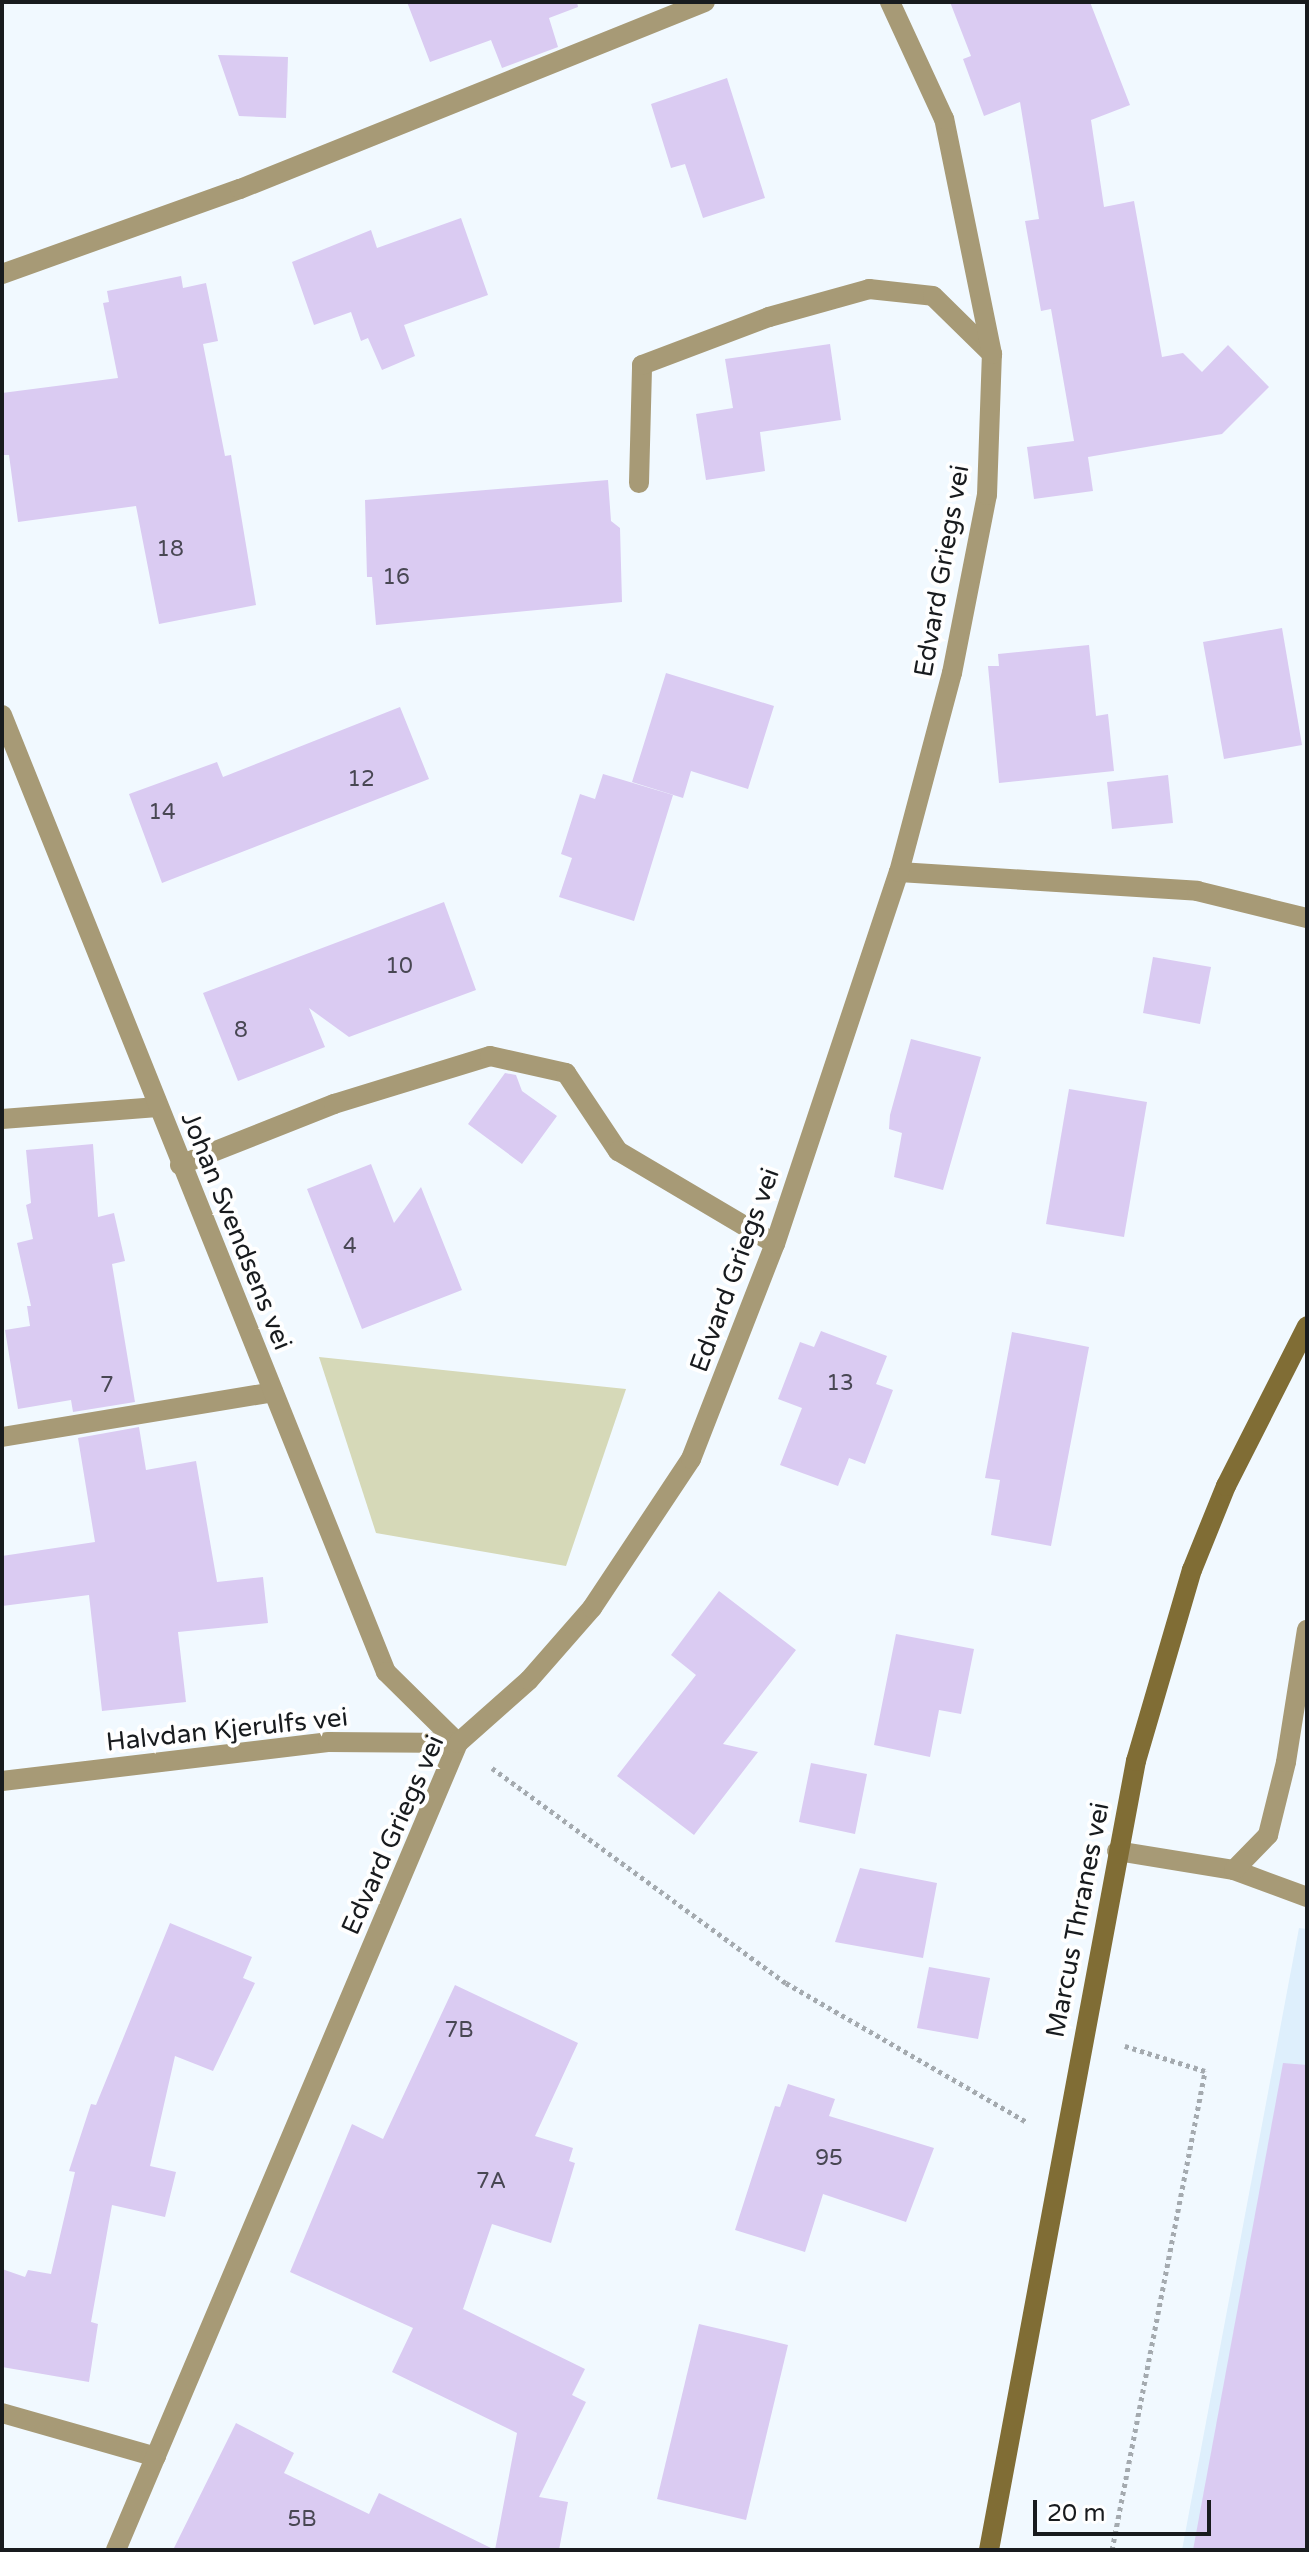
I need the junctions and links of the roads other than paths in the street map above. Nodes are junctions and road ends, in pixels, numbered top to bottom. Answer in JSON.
{"nodes":[{"id":1,"x":705,"y":2,"type":"edge"},
{"id":2,"x":890,"y":2,"type":"edge"},
{"id":3,"x":2,"y":274,"type":"edge"},
{"id":4,"x":992,"y":354,"type":"junction"},
{"id":5,"x":639,"y":483,"type":"dead end"},
{"id":6,"x":2,"y":715,"type":"edge"},
{"id":7,"x":7,"y":746,"type":"edge"},
{"id":8,"x":899,"y":872,"type":"junction"},
{"id":9,"x":1307,"y":918,"type":"edge"},
{"id":10,"x":158,"y":1107,"type":"junction"},
{"id":11,"x":2,"y":1119,"type":"edge"},
{"id":12,"x":180,"y":1165,"type":"junction"},
{"id":13,"x":775,"y":1244,"type":"junction"},
{"id":14,"x":1307,"y":1326,"type":"edge"},
{"id":15,"x":273,"y":1392,"type":"junction"},
{"id":16,"x":2,"y":1437,"type":"edge"},
{"id":17,"x":1307,"y":1630,"type":"edge"},
{"id":18,"x":458,"y":1743,"type":"junction"},
{"id":19,"x":2,"y":1781,"type":"edge"},
{"id":20,"x":1117,"y":1851,"type":"junction"},
{"id":21,"x":1234,"y":1870,"type":"junction"},
{"id":22,"x":1307,"y":1897,"type":"edge"},
{"id":23,"x":2,"y":2413,"type":"edge"},
{"id":24,"x":156,"y":2457,"type":"junction"},
{"id":25,"x":116,"y":2550,"type":"edge"},
{"id":26,"x":989,"y":2550,"type":"edge"}],
"edges":[{"from":1,"to":3,"type":"street"},
{"from":2,"to":4,"type":"street","name":"Edvard Griegs vei"},
{"from":4,"to":5,"type":"street"},
{"from":4,"to":8,"type":"street","name":"Edvard Griegs vei"},
{"from":6,"to":7,"type":"street","name":"Johan Svendsens vei"},
{"from":7,"to":10,"type":"street","name":"Johan Svendsens vei"},
{"from":8,"to":9,"type":"street"},
{"from":8,"to":13,"type":"street","name":"Edvard Griegs vei"},
{"from":10,"to":11,"type":"street"},
{"from":10,"to":12,"type":"street","name":"Johan Svendsens vei"},
{"from":12,"to":13,"type":"street"},
{"from":12,"to":15,"type":"street","name":"Johan Svendsens vei"},
{"from":13,"to":18,"type":"street","name":"Edvard Griegs vei"},
{"from":14,"to":20,"type":"main road","name":"Marcus Thranes vei"},
{"from":15,"to":16,"type":"street"},
{"from":15,"to":18,"type":"street","name":"Johan Svendsens vei"},
{"from":17,"to":21,"type":"street"},
{"from":18,"to":19,"type":"street","name":"Halvdan Kjerulfs vei"},
{"from":18,"to":24,"type":"street","name":"Edvard Griegs vei"},
{"from":20,"to":21,"type":"street"},
{"from":20,"to":26,"type":"main road","name":"Marcus Thranes vei"},
{"from":21,"to":22,"type":"street"},
{"from":23,"to":24,"type":"street"},
{"from":24,"to":25,"type":"street","name":"Edvard Griegs vei"}]}
